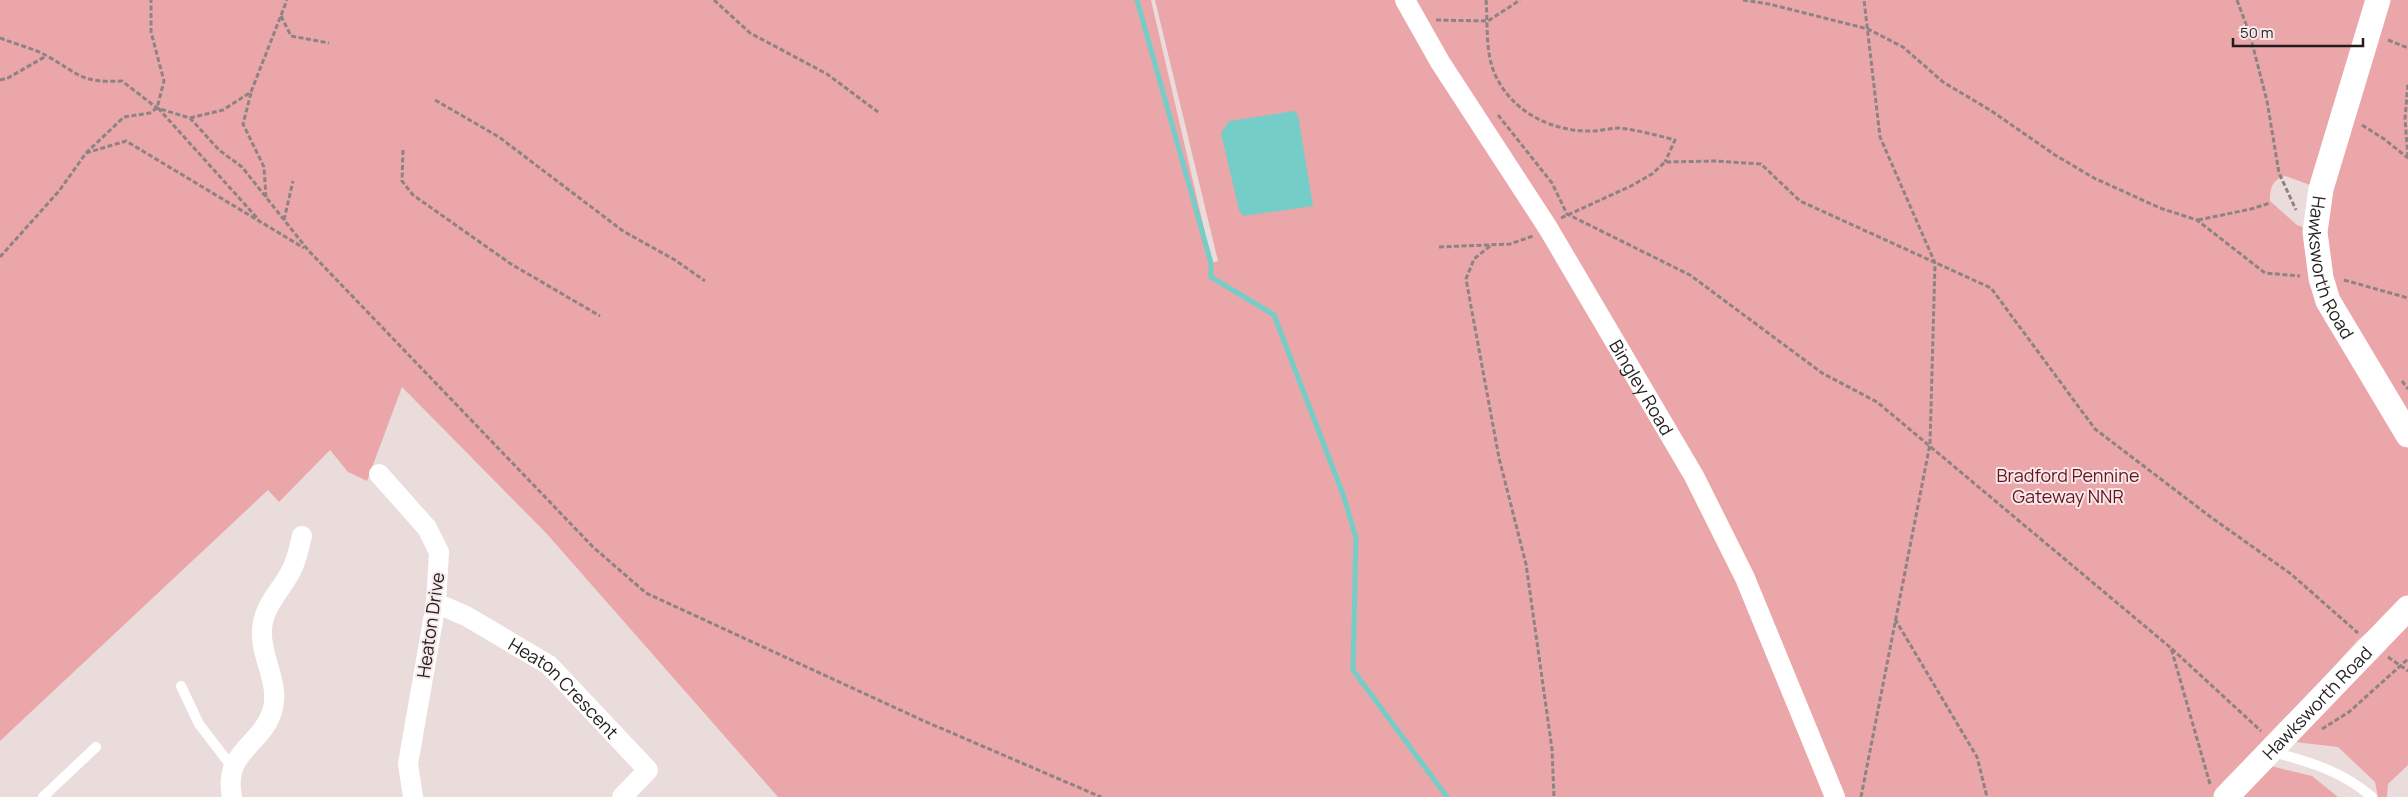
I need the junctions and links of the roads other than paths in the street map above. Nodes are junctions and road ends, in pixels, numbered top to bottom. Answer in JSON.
{"nodes":[{"id":1,"x":1405,"y":0,"type":"edge"},
{"id":2,"x":2378,"y":0,"type":"edge"},
{"id":3,"x":2408,"y":435,"type":"edge"},
{"id":4,"x":378,"y":474,"type":"dead end"},
{"id":5,"x":302,"y":536,"type":"dead end"},
{"id":6,"x":436,"y":603,"type":"junction"},
{"id":7,"x":2408,"y":608,"type":"edge"},
{"id":8,"x":181,"y":686,"type":"dead end"},
{"id":9,"x":96,"y":747,"type":"dead end"},
{"id":10,"x":2272,"y":748,"type":"junction"},
{"id":11,"x":231,"y":781,"type":"edge"},
{"id":12,"x":2218,"y":792,"type":"edge"},
{"id":13,"x":43,"y":797,"type":"edge"},
{"id":14,"x":413,"y":797,"type":"edge"},
{"id":15,"x":622,"y":797,"type":"edge"},
{"id":16,"x":1835,"y":797,"type":"edge"},
{"id":17,"x":2372,"y":797,"type":"edge"}],
"edges":[{"from":1,"to":16,"type":"street","name":"Bingley Road"},
{"from":2,"to":3,"type":"street","name":"Hawksworth Road"},
{"from":4,"to":6,"type":"street","name":"Heaton Drive"},
{"from":5,"to":11,"type":"street"},
{"from":6,"to":14,"type":"street","name":"Heaton Drive"},
{"from":6,"to":15,"type":"street","name":"Heaton Crescent"},
{"from":7,"to":10,"type":"street","name":"Hawksworth Road"},
{"from":8,"to":11,"type":"lane"},
{"from":9,"to":13,"type":"lane"},
{"from":10,"to":12,"type":"street","name":"Hawksworth Road"},
{"from":10,"to":17,"type":"lane"}]}
